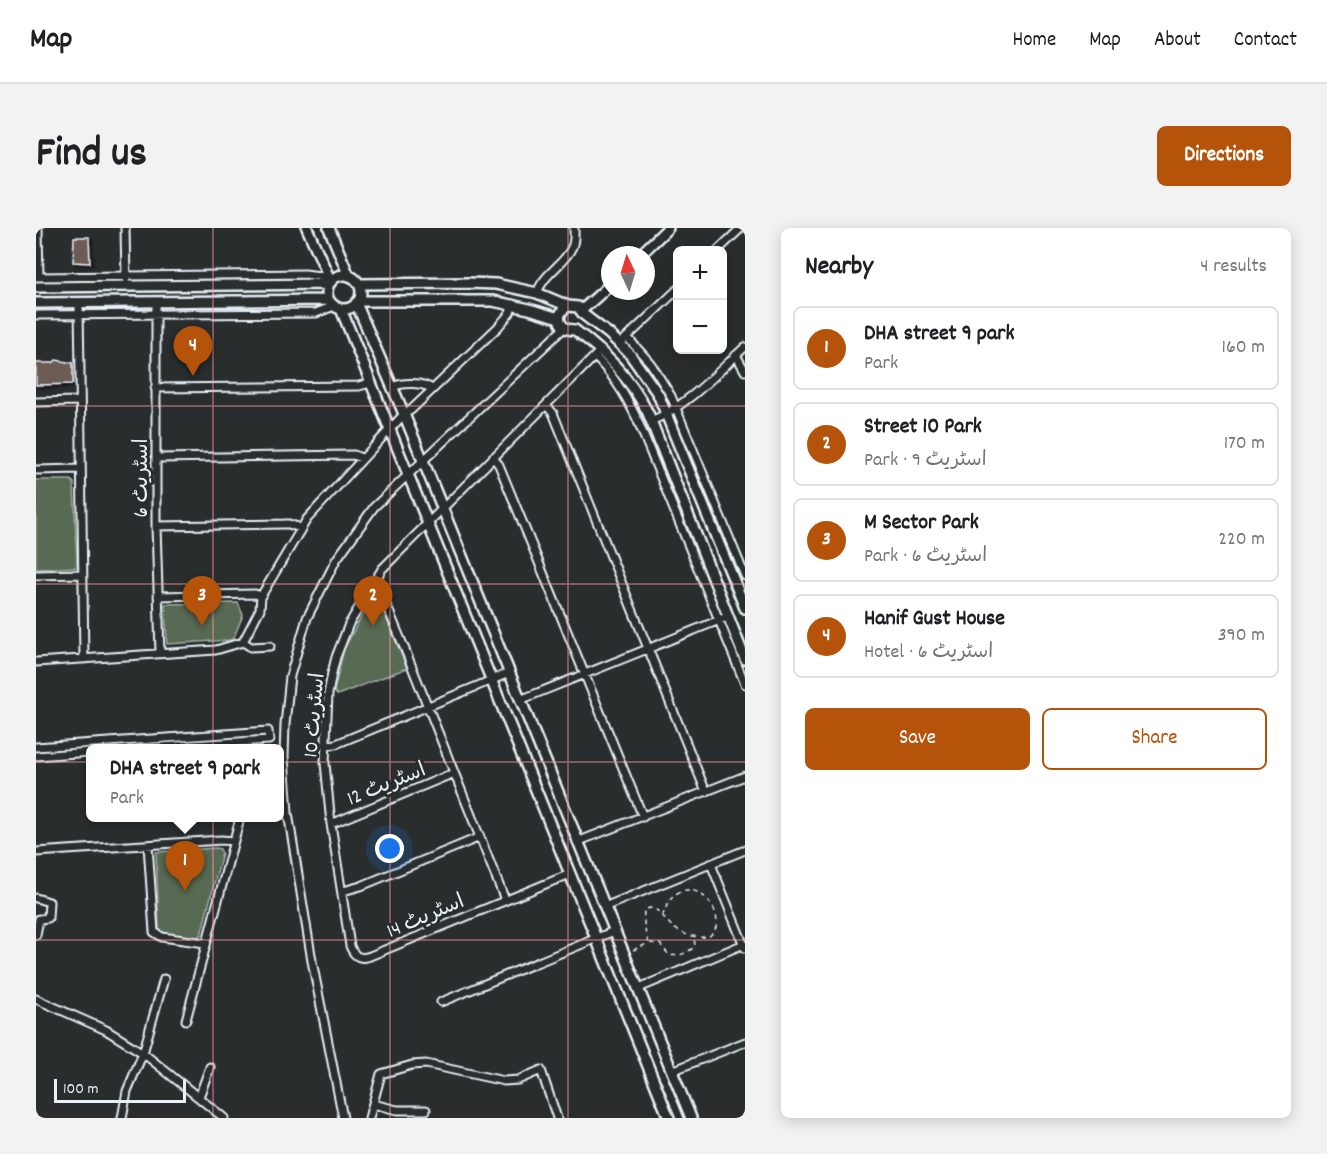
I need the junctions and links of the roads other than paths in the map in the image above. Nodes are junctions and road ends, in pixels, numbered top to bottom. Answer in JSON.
{"nodes":[{"id":1,"x":38,"y":228,"type":"edge"},
{"id":2,"x":125,"y":228,"type":"edge"},
{"id":3,"x":307,"y":228,"type":"edge"},
{"id":4,"x":329,"y":228,"type":"edge"},
{"id":5,"x":574,"y":228,"type":"edge"},
{"id":6,"x":668,"y":228,"type":"edge"},
{"id":7,"x":741,"y":228,"type":"edge"},
{"id":8,"x":649,"y":246,"type":"edge"},
{"id":9,"x":722,"y":246,"type":"edge"},
{"id":10,"x":126,"y":275,"type":"junction"},
{"id":11,"x":349,"y":276,"type":"junction"},
{"id":12,"x":37,"y":277,"type":"edge"},
{"id":13,"x":330,"y":283,"type":"junction"},
{"id":14,"x":359,"y":284,"type":"junction"},
{"id":15,"x":126,"y":285,"type":"junction"},
{"id":16,"x":36,"y":287,"type":"edge"},
{"id":17,"x":537,"y":294,"type":"junction"},
{"id":18,"x":601,"y":294,"type":"edge"},
{"id":19,"x":673,"y":294,"type":"edge"},
{"id":20,"x":357,"y":302,"type":"junction"},
{"id":21,"x":36,"y":303,"type":"edge"},
{"id":22,"x":79,"y":303,"type":"junction"},
{"id":23,"x":127,"y":303,"type":"junction"},
{"id":24,"x":156,"y":303,"type":"junction"},
{"id":25,"x":513,"y":304,"type":"junction"},
{"id":26,"x":335,"y":305,"type":"junction"},
{"id":27,"x":568,"y":306,"type":"junction"},
{"id":28,"x":156,"y":313,"type":"junction"},
{"id":29,"x":583,"y":313,"type":"junction"},
{"id":30,"x":79,"y":314,"type":"junction"},
{"id":31,"x":36,"y":315,"type":"edge"},
{"id":32,"x":559,"y":318,"type":"junction"},
{"id":33,"x":564,"y":328,"type":"junction"},
{"id":34,"x":575,"y":330,"type":"junction"},
{"id":35,"x":623,"y":340,"type":"junction"},
{"id":36,"x":745,"y":347,"type":"edge"},
{"id":37,"x":598,"y":354,"type":"junction"},
{"id":38,"x":736,"y":355,"type":"junction"},
{"id":39,"x":745,"y":371,"type":"edge"},
{"id":40,"x":370,"y":383,"type":"junction"},
{"id":41,"x":393,"y":387,"type":"junction"},
{"id":42,"x":155,"y":388,"type":"junction"},
{"id":43,"x":432,"y":389,"type":"junction"},
{"id":44,"x":79,"y":401,"type":"junction"},
{"id":45,"x":36,"y":402,"type":"edge"},
{"id":46,"x":546,"y":405,"type":"junction"},
{"id":47,"x":676,"y":409,"type":"junction"},
{"id":48,"x":404,"y":414,"type":"junction"},
{"id":49,"x":667,"y":415,"type":"junction"},
{"id":50,"x":651,"y":422,"type":"junction"},
{"id":51,"x":389,"y":429,"type":"junction"},
{"id":52,"x":493,"y":457,"type":"junction"},
{"id":53,"x":156,"y":458,"type":"junction"},
{"id":54,"x":361,"y":458,"type":"junction"},
{"id":55,"x":423,"y":462,"type":"junction"},
{"id":56,"x":80,"y":469,"type":"junction"},
{"id":57,"x":36,"y":470,"type":"edge"},
{"id":58,"x":408,"y":475,"type":"junction"},
{"id":59,"x":441,"y":507,"type":"junction"},
{"id":60,"x":427,"y":522,"type":"junction"},
{"id":61,"x":156,"y":526,"type":"junction"},
{"id":62,"x":300,"y":528,"type":"junction"},
{"id":63,"x":82,"y":573,"type":"junction"},
{"id":64,"x":36,"y":575,"type":"edge"},
{"id":65,"x":745,"y":576,"type":"edge"},
{"id":66,"x":373,"y":581,"type":"junction"},
{"id":67,"x":158,"y":596,"type":"junction"},
{"id":68,"x":261,"y":596,"type":"junction"},
{"id":69,"x":745,"y":608,"type":"edge"},
{"id":70,"x":723,"y":619,"type":"junction"},
{"id":71,"x":243,"y":642,"type":"junction"},
{"id":72,"x":270,"y":646,"type":"dead end"},
{"id":73,"x":647,"y":649,"type":"junction"},
{"id":74,"x":160,"y":653,"type":"junction"},
{"id":75,"x":84,"y":659,"type":"junction"},
{"id":76,"x":745,"y":659,"type":"edge"},
{"id":77,"x":36,"y":662,"type":"edge"},
{"id":78,"x":508,"y":672,"type":"junction"},
{"id":79,"x":585,"y":675,"type":"junction"},
{"id":80,"x":491,"y":680,"type":"junction"},
{"id":81,"x":745,"y":684,"type":"edge"},
{"id":82,"x":520,"y":700,"type":"junction"},
{"id":83,"x":427,"y":706,"type":"junction"},
{"id":84,"x":237,"y":734,"type":"junction"},
{"id":85,"x":238,"y":744,"type":"edge"},
{"id":86,"x":244,"y":744,"type":"edge"},
{"id":87,"x":325,"y":745,"type":"junction"},
{"id":88,"x":36,"y":747,"type":"edge"},
{"id":89,"x":86,"y":752,"type":"edge"},
{"id":90,"x":36,"y":756,"type":"edge"},
{"id":91,"x":454,"y":773,"type":"junction"},
{"id":92,"x":745,"y":776,"type":"edge"},
{"id":93,"x":706,"y":792,"type":"junction"},
{"id":94,"x":643,"y":817,"type":"junction"},
{"id":95,"x":239,"y":822,"type":"edge"},
{"id":96,"x":331,"y":824,"type":"junction"},
{"id":97,"x":480,"y":837,"type":"junction"},
{"id":98,"x":234,"y":841,"type":"junction"},
{"id":99,"x":577,"y":842,"type":"junction"},
{"id":100,"x":148,"y":845,"type":"junction"},
{"id":101,"x":745,"y":850,"type":"edge"},
{"id":102,"x":36,"y":852,"type":"edge"},
{"id":103,"x":711,"y":864,"type":"junction"},
{"id":104,"x":570,"y":874,"type":"junction"},
{"id":105,"x":343,"y":891,"type":"junction"},
{"id":106,"x":36,"y":898,"type":"edge"},
{"id":107,"x":505,"y":900,"type":"junction"},
{"id":108,"x":604,"y":907,"type":"junction"},
{"id":109,"x":614,"y":931,"type":"junction"},
{"id":110,"x":36,"y":935,"type":"edge"},
{"id":111,"x":597,"y":938,"type":"junction"},
{"id":112,"x":205,"y":944,"type":"junction"},
{"id":113,"x":744,"y":946,"type":"edge"},
{"id":114,"x":358,"y":957,"type":"joint"},
{"id":115,"x":164,"y":979,"type":"dead end"},
{"id":116,"x":639,"y":988,"type":"junction"},
{"id":117,"x":36,"y":999,"type":"edge"},
{"id":118,"x":441,"y":1002,"type":"dead end"},
{"id":119,"x":186,"y":1020,"type":"dead end"},
{"id":120,"x":745,"y":1042,"type":"edge"},
{"id":121,"x":143,"y":1053,"type":"junction"},
{"id":122,"x":210,"y":1067,"type":"dead end"},
{"id":123,"x":672,"y":1071,"type":"junction"},
{"id":124,"x":199,"y":1097,"type":"junction"},
{"id":125,"x":373,"y":1104,"type":"junction"},
{"id":126,"x":426,"y":1110,"type":"dead end"},
{"id":127,"x":122,"y":1118,"type":"edge"},
{"id":128,"x":224,"y":1118,"type":"edge"},
{"id":129,"x":344,"y":1118,"type":"edge"},
{"id":130,"x":369,"y":1118,"type":"edge"},
{"id":131,"x":557,"y":1118,"type":"edge"},
{"id":132,"x":669,"y":1118,"type":"edge"},
{"id":133,"x":691,"y":1118,"type":"edge"}],
"edges":[{"from":1,"to":12,"type":"street"},
{"from":2,"to":10,"type":"street"},
{"from":3,"to":13,"type":"street"},
{"from":4,"to":11,"type":"street"},
{"from":5,"to":17,"type":"street"},
{"from":6,"to":8,"type":"street"},
{"from":7,"to":9,"type":"street"},
{"from":10,"to":12,"type":"street"},
{"from":10,"to":13,"type":"street"},
{"from":10,"to":15,"type":"street"},
{"from":11,"to":13,"type":"street"},
{"from":11,"to":14,"type":"street"},
{"from":13,"to":15,"type":"street"},
{"from":13,"to":26,"type":"street"},
{"from":14,"to":17,"type":"street"},
{"from":14,"to":20,"type":"street"},
{"from":15,"to":16,"type":"street"},
{"from":15,"to":23,"type":"street"},
{"from":17,"to":27,"type":"street"},
{"from":18,"to":29,"type":"street"},
{"from":19,"to":35,"type":"street"},
{"from":20,"to":25,"type":"street"},
{"from":20,"to":26,"type":"street"},
{"from":20,"to":41,"type":"street"},
{"from":21,"to":22,"type":"street"},
{"from":22,"to":23,"type":"street"},
{"from":22,"to":30,"type":"street"},
{"from":23,"to":24,"type":"street"},
{"from":24,"to":26,"type":"street"},
{"from":24,"to":28,"type":"street","name":"اسٹریٹ 6"},
{"from":25,"to":32,"type":"street"},
{"from":25,"to":43,"type":"street"},
{"from":26,"to":28,"type":"street"},
{"from":26,"to":40,"type":"street"},
{"from":27,"to":29,"type":"street"},
{"from":27,"to":32,"type":"street"},
{"from":28,"to":30,"type":"street"},
{"from":28,"to":42,"type":"street","name":"اسٹریٹ 6"},
{"from":29,"to":34,"type":"street"},
{"from":29,"to":35,"type":"street"},
{"from":30,"to":31,"type":"street"},
{"from":30,"to":44,"type":"street"},
{"from":32,"to":33,"type":"street"},
{"from":33,"to":34,"type":"street"},
{"from":33,"to":55,"type":"street"},
{"from":34,"to":37,"type":"street"},
{"from":35,"to":47,"type":"street"},
{"from":35,"to":49,"type":"street"},
{"from":36,"to":38,"type":"street"},
{"from":37,"to":46,"type":"street","name":"اسٹریٹ 10"},
{"from":37,"to":50,"type":"street"},
{"from":37,"to":70,"type":"street"},
{"from":38,"to":39,"type":"street"},
{"from":38,"to":47,"type":"street"},
{"from":40,"to":42,"type":"street"},
{"from":40,"to":51,"type":"street"},
{"from":41,"to":43,"type":"street"},
{"from":41,"to":48,"type":"street"},
{"from":42,"to":53,"type":"street","name":"اسٹریٹ 6"},
{"from":43,"to":48,"type":"street"},
{"from":44,"to":45,"type":"street"},
{"from":44,"to":56,"type":"street"},
{"from":46,"to":52,"type":"street","name":"اسٹریٹ 10"},
{"from":46,"to":73,"type":"street"},
{"from":47,"to":49,"type":"street"},
{"from":47,"to":65,"type":"street"},
{"from":48,"to":51,"type":"street"},
{"from":48,"to":55,"type":"street"},
{"from":49,"to":50,"type":"street"},
{"from":49,"to":69,"type":"street"},
{"from":50,"to":70,"type":"street"},
{"from":51,"to":54,"type":"street"},
{"from":51,"to":58,"type":"street"},
{"from":52,"to":59,"type":"street","name":"اسٹریٹ 10"},
{"from":52,"to":79,"type":"street"},
{"from":53,"to":54,"type":"street"},
{"from":53,"to":61,"type":"street","name":"اسٹریٹ 6"},
{"from":54,"to":62,"type":"street"},
{"from":55,"to":58,"type":"street"},
{"from":55,"to":59,"type":"street"},
{"from":56,"to":57,"type":"street"},
{"from":56,"to":63,"type":"street"},
{"from":58,"to":60,"type":"street"},
{"from":58,"to":129,"type":"street"},
{"from":59,"to":60,"type":"street","name":"اسٹریٹ 10"},
{"from":59,"to":78,"type":"street"},
{"from":60,"to":66,"type":"street","name":"اسٹریٹ 10"},
{"from":60,"to":80,"type":"street"},
{"from":61,"to":62,"type":"street"},
{"from":61,"to":67,"type":"street","name":"اسٹریٹ 6"},
{"from":62,"to":68,"type":"street"},
{"from":63,"to":64,"type":"street"},
{"from":63,"to":75,"type":"street"},
{"from":66,"to":83,"type":"street"},
{"from":66,"to":87,"type":"street","name":"اسٹریٹ 10"},
{"from":67,"to":68,"type":"street"},
{"from":67,"to":74,"type":"street","name":"اسٹریٹ 6"},
{"from":68,"to":71,"type":"street"},
{"from":70,"to":73,"type":"street"},
{"from":70,"to":76,"type":"street"},
{"from":70,"to":81,"type":"street"},
{"from":71,"to":72,"type":"street"},
{"from":71,"to":74,"type":"street"},
{"from":73,"to":79,"type":"street"},
{"from":73,"to":93,"type":"street"},
{"from":74,"to":75,"type":"street"},
{"from":75,"to":77,"type":"street"},
{"from":78,"to":80,"type":"street"},
{"from":78,"to":82,"type":"street"},
{"from":79,"to":82,"type":"street"},
{"from":79,"to":94,"type":"street"},
{"from":80,"to":83,"type":"street"},
{"from":80,"to":104,"type":"street"},
{"from":82,"to":99,"type":"street"},
{"from":83,"to":87,"type":"street"},
{"from":83,"to":91,"type":"street"},
{"from":84,"to":85,"type":"street"},
{"from":84,"to":86,"type":"street"},
{"from":84,"to":88,"type":"street"},
{"from":87,"to":96,"type":"street","name":"اسٹریٹ 10"},
{"from":89,"to":90,"type":"street"},
{"from":91,"to":96,"type":"street","name":"اسٹریٹ 12"},
{"from":91,"to":97,"type":"street"},
{"from":92,"to":93,"type":"street"},
{"from":93,"to":94,"type":"street"},
{"from":94,"to":99,"type":"street"},
{"from":95,"to":98,"type":"street"},
{"from":96,"to":105,"type":"street","name":"اسٹریٹ 10"},
{"from":97,"to":105,"type":"street"},
{"from":97,"to":107,"type":"street"},
{"from":98,"to":100,"type":"street"},
{"from":98,"to":112,"type":"street"},
{"from":99,"to":108,"type":"street"},
{"from":100,"to":102,"type":"street"},
{"from":100,"to":112,"type":"street"},
{"from":101,"to":103,"type":"street"},
{"from":103,"to":108,"type":"street"},
{"from":103,"to":113,"type":"street"},
{"from":104,"to":107,"type":"street","name":"اسٹریٹ 14"},
{"from":104,"to":111,"type":"street"},
{"from":105,"to":114,"type":"street","name":"اسٹریٹ 10"},
{"from":106,"to":110,"type":"street"},
{"from":107,"to":114,"type":"street","name":"اسٹریٹ 14"},
{"from":108,"to":109,"type":"street"},
{"from":109,"to":111,"type":"street"},
{"from":109,"to":116,"type":"street"},
{"from":111,"to":118,"type":"street"},
{"from":111,"to":132,"type":"street"},
{"from":112,"to":119,"type":"street"},
{"from":113,"to":116,"type":"street"},
{"from":115,"to":121,"type":"street"},
{"from":116,"to":123,"type":"street"},
{"from":117,"to":121,"type":"street"},
{"from":120,"to":123,"type":"street"},
{"from":121,"to":124,"type":"street"},
{"from":121,"to":127,"type":"street"},
{"from":122,"to":124,"type":"street"},
{"from":123,"to":133,"type":"street"},
{"from":124,"to":128,"type":"street"},
{"from":125,"to":126,"type":"street"},
{"from":125,"to":130,"type":"street"},
{"from":125,"to":131,"type":"street"}]}
